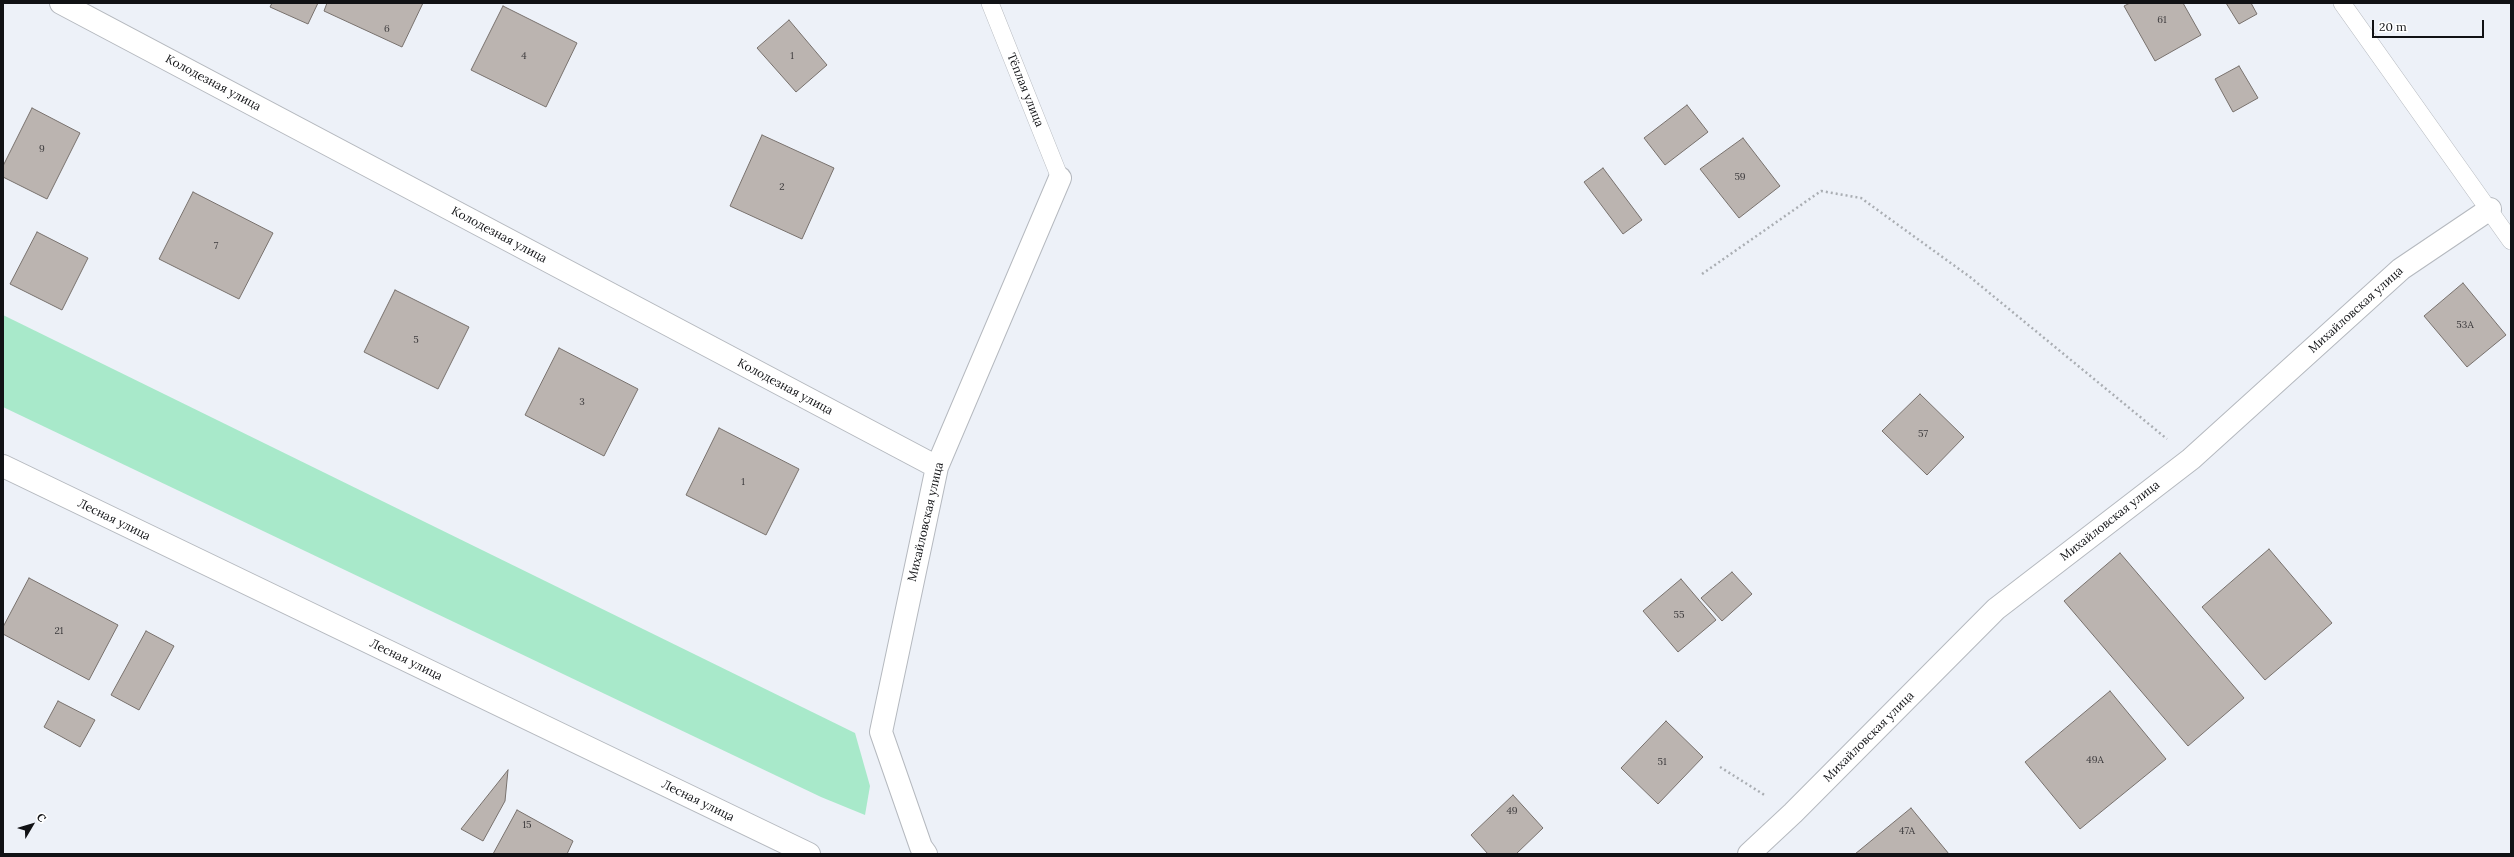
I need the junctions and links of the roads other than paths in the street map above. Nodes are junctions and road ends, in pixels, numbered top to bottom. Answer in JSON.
{"nodes":[{"id":1,"x":61,"y":3,"type":"edge"},
{"id":2,"x":990,"y":3,"type":"edge"},
{"id":3,"x":2342,"y":3,"type":"edge"},
{"id":4,"x":1060,"y":178,"type":"joint"},
{"id":5,"x":2490,"y":209,"type":"junction"},
{"id":6,"x":2511,"y":241,"type":"edge"},
{"id":7,"x":3,"y":466,"type":"edge"},
{"id":8,"x":937,"y":467,"type":"junction"},
{"id":9,"x":809,"y":854,"type":"edge"},
{"id":10,"x":926,"y":854,"type":"edge"},
{"id":11,"x":1749,"y":854,"type":"edge"}],
"edges":[{"from":1,"to":8,"type":"street","name":"Колодезная улица"},
{"from":2,"to":4,"type":"lane","name":"Тёплая улица"},
{"from":3,"to":5,"type":"lane"},
{"from":4,"to":8,"type":"street","name":"Михайловская улица"},
{"from":5,"to":6,"type":"lane"},
{"from":5,"to":11,"type":"street","name":"Михайловская улица"},
{"from":7,"to":9,"type":"street","name":"Лесная улица"},
{"from":8,"to":10,"type":"street","name":"Михайловская улица"}]}
